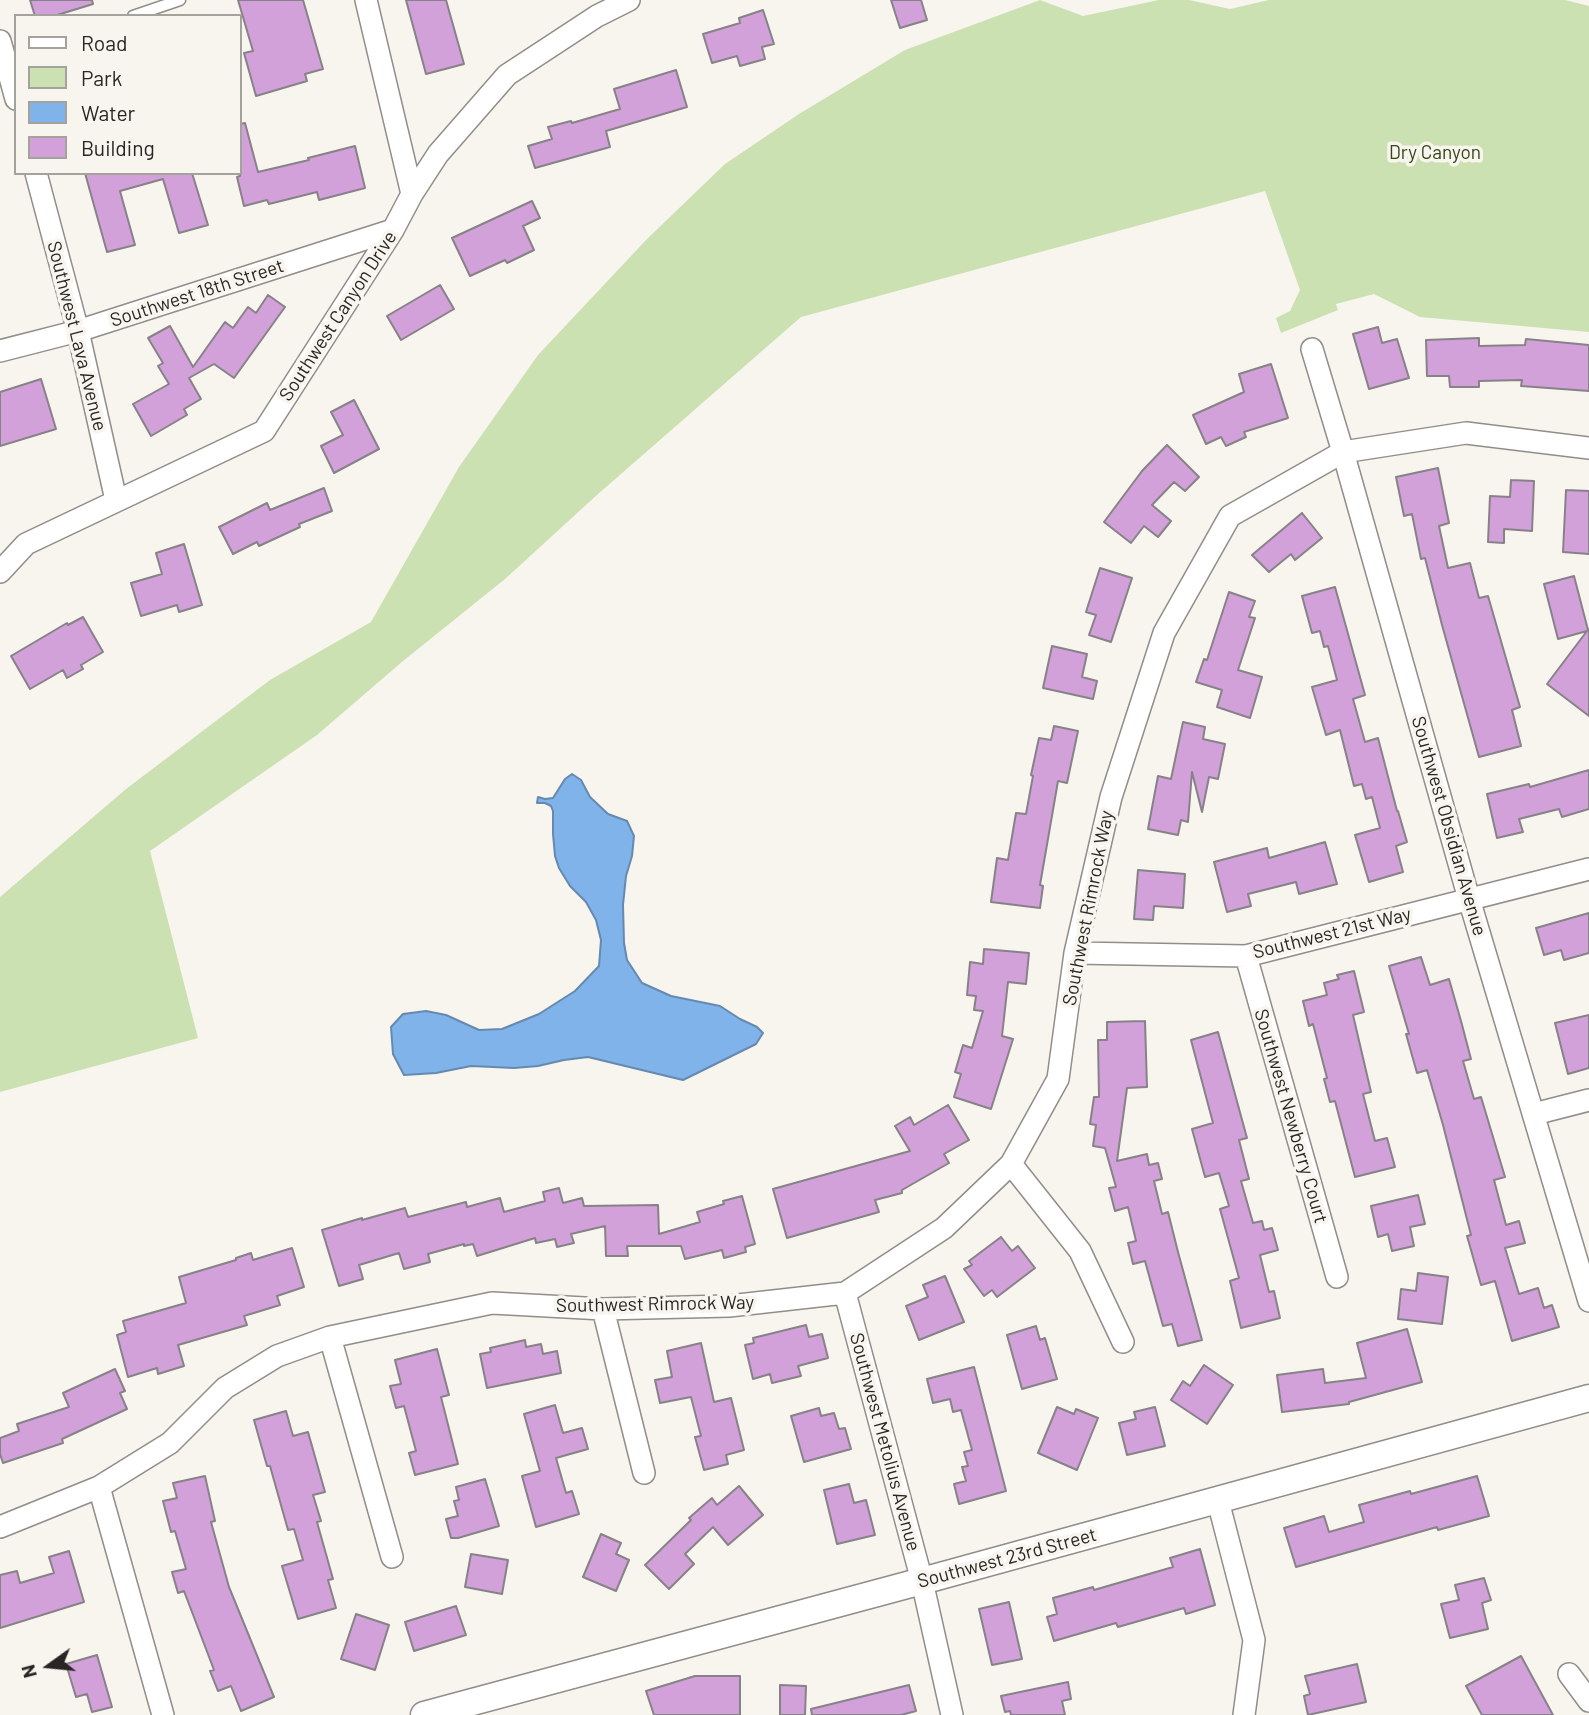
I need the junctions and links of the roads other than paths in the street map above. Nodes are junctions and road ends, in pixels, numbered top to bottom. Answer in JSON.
{"nodes":[{"id":1,"x":180,"y":0,"type":"edge"},
{"id":2,"x":366,"y":0,"type":"edge"},
{"id":3,"x":629,"y":0,"type":"edge"},
{"id":4,"x":139,"y":14,"type":"edge"},
{"id":5,"x":7,"y":51,"type":"edge"},
{"id":6,"x":14,"y":88,"type":"edge"},
{"id":7,"x":37,"y":175,"type":"edge"},
{"id":8,"x":412,"y":194,"type":"junction"},
{"id":9,"x":393,"y":230,"type":"junction"},
{"id":10,"x":78,"y":331,"type":"junction"},
{"id":11,"x":1312,"y":349,"type":"dead end"},
{"id":12,"x":0,"y":351,"type":"edge"},
{"id":13,"x":1589,"y":448,"type":"edge"},
{"id":14,"x":1343,"y":452,"type":"junction"},
{"id":15,"x":116,"y":500,"type":"junction"},
{"id":16,"x":0,"y":572,"type":"edge"},
{"id":17,"x":1589,"y":869,"type":"edge"},
{"id":18,"x":1466,"y":899,"type":"junction"},
{"id":19,"x":1075,"y":953,"type":"junction"},
{"id":20,"x":1246,"y":956,"type":"junction"},
{"id":21,"x":1589,"y":1100,"type":"edge"},
{"id":22,"x":1534,"y":1114,"type":"junction"},
{"id":23,"x":1011,"y":1164,"type":"junction"},
{"id":24,"x":1337,"y":1277,"type":"dead end"},
{"id":25,"x":845,"y":1293,"type":"junction"},
{"id":26,"x":1589,"y":1301,"type":"edge"},
{"id":27,"x":603,"y":1309,"type":"junction"},
{"id":28,"x":330,"y":1337,"type":"junction"},
{"id":29,"x":1123,"y":1342,"type":"dead end"},
{"id":30,"x":1589,"y":1398,"type":"edge"},
{"id":31,"x":644,"y":1473,"type":"dead end"},
{"id":32,"x":99,"y":1487,"type":"junction"},
{"id":33,"x":1218,"y":1501,"type":"junction"},
{"id":34,"x":0,"y":1527,"type":"edge"},
{"id":35,"x":392,"y":1557,"type":"dead end"},
{"id":36,"x":922,"y":1581,"type":"junction"},
{"id":37,"x":1569,"y":1674,"type":"dead end"},
{"id":38,"x":1589,"y":1701,"type":"edge"},
{"id":39,"x":163,"y":1715,"type":"edge"},
{"id":40,"x":424,"y":1715,"type":"edge"},
{"id":41,"x":952,"y":1715,"type":"edge"},
{"id":42,"x":1244,"y":1715,"type":"edge"}],
"edges":[{"from":1,"to":4,"type":"lane"},
{"from":2,"to":8,"type":"street"},
{"from":3,"to":8,"type":"street","name":"Southwest Canyon Drive"},
{"from":5,"to":6,"type":"street"},
{"from":7,"to":10,"type":"street","name":"Southwest Lava Avenue"},
{"from":8,"to":9,"type":"street","name":"Southwest Canyon Drive"},
{"from":9,"to":10,"type":"street","name":"Southwest 18th Street"},
{"from":9,"to":15,"type":"street","name":"Southwest Canyon Drive"},
{"from":10,"to":12,"type":"street","name":"Southwest 18th Street"},
{"from":10,"to":15,"type":"street","name":"Southwest Lava Avenue"},
{"from":11,"to":14,"type":"street","name":"Southwest Obsidian Avenue"},
{"from":13,"to":14,"type":"street","name":"Southwest Rimrock Way"},
{"from":14,"to":18,"type":"street","name":"Southwest Obsidian Avenue"},
{"from":14,"to":19,"type":"street","name":"Southwest Rimrock Way"},
{"from":15,"to":16,"type":"street","name":"Southwest Canyon Drive"},
{"from":17,"to":18,"type":"street","name":"Southwest 21st Way"},
{"from":18,"to":20,"type":"street","name":"Southwest 21st Way"},
{"from":18,"to":22,"type":"street","name":"Southwest Obsidian Avenue"},
{"from":19,"to":20,"type":"street","name":"Southwest 21st Way"},
{"from":19,"to":23,"type":"street","name":"Southwest Rimrock Way"},
{"from":20,"to":24,"type":"street","name":"Southwest Newberry Court"},
{"from":21,"to":22,"type":"street"},
{"from":22,"to":26,"type":"street","name":"Southwest Obsidian Avenue"},
{"from":23,"to":25,"type":"street","name":"Southwest Rimrock Way"},
{"from":23,"to":29,"type":"street"},
{"from":25,"to":27,"type":"street","name":"Southwest Rimrock Way"},
{"from":25,"to":36,"type":"street","name":"Southwest Metolius Avenue"},
{"from":27,"to":28,"type":"street","name":"Southwest Rimrock Way"},
{"from":27,"to":31,"type":"street"},
{"from":28,"to":32,"type":"street","name":"Southwest Rimrock Way"},
{"from":28,"to":35,"type":"street"},
{"from":30,"to":33,"type":"street","name":"Southwest 23rd Street"},
{"from":32,"to":34,"type":"street","name":"Southwest Rimrock Way"},
{"from":32,"to":39,"type":"street"},
{"from":33,"to":36,"type":"street","name":"Southwest 23rd Street"},
{"from":33,"to":42,"type":"street"},
{"from":36,"to":40,"type":"street","name":"Southwest 23rd Street"},
{"from":36,"to":41,"type":"street","name":"Southwest Metolius Avenue"},
{"from":37,"to":38,"type":"street"}]}
